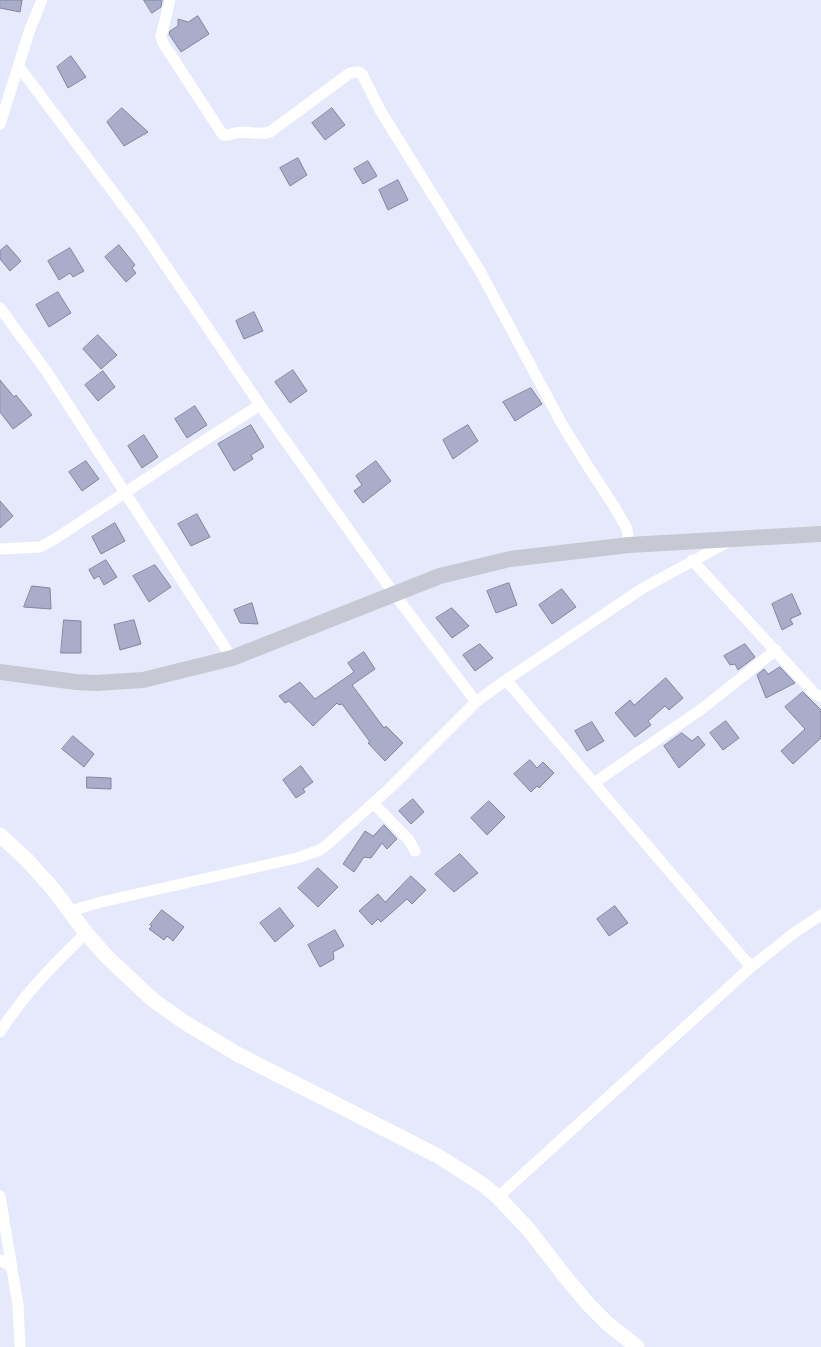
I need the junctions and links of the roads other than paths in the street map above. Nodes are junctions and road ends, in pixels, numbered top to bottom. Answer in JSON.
{"nodes":[{"id":1,"x":42,"y":0,"type":"edge"},
{"id":2,"x":170,"y":0,"type":"edge"},
{"id":3,"x":19,"y":67,"type":"junction"},
{"id":4,"x":0,"y":124,"type":"edge"},
{"id":5,"x":0,"y":308,"type":"edge"},
{"id":6,"x":260,"y":405,"type":"junction"},
{"id":7,"x":125,"y":492,"type":"junction"},
{"id":8,"x":821,"y":525,"type":"edge"},
{"id":9,"x":821,"y":534,"type":"edge"},
{"id":10,"x":788,"y":536,"type":"junction"},
{"id":11,"x":734,"y":539,"type":"junction"},
{"id":12,"x":629,"y":544,"type":"junction"},
{"id":13,"x":0,"y":550,"type":"edge"},
{"id":14,"x":692,"y":560,"type":"junction"},
{"id":15,"x":395,"y":595,"type":"junction"},
{"id":16,"x":776,"y":650,"type":"junction"},
{"id":17,"x":232,"y":658,"type":"junction"},
{"id":18,"x":0,"y":672,"type":"edge"},
{"id":19,"x":506,"y":680,"type":"junction"},
{"id":20,"x":821,"y":697,"type":"edge"},
{"id":21,"x":476,"y":702,"type":"junction"},
{"id":22,"x":594,"y":783,"type":"junction"},
{"id":23,"x":374,"y":804,"type":"junction"},
{"id":24,"x":0,"y":835,"type":"edge"},
{"id":25,"x":415,"y":851,"type":"dead end"},
{"id":26,"x":70,"y":911,"type":"junction"},
{"id":27,"x":821,"y":915,"type":"edge"},
{"id":28,"x":86,"y":933,"type":"junction"},
{"id":29,"x":751,"y":967,"type":"junction"},
{"id":30,"x":0,"y":1032,"type":"edge"},
{"id":31,"x":0,"y":1196,"type":"edge"},
{"id":32,"x":498,"y":1197,"type":"junction"},
{"id":33,"x":0,"y":1260,"type":"edge"},
{"id":34,"x":12,"y":1267,"type":"junction"},
{"id":35,"x":627,"y":1344,"type":"edge"},
{"id":36,"x":20,"y":1347,"type":"edge"}],
"edges":[{"from":1,"to":3,"type":"street"},
{"from":2,"to":12,"type":"street"},
{"from":3,"to":4,"type":"street"},
{"from":3,"to":6,"type":"street"},
{"from":5,"to":7,"type":"street"},
{"from":6,"to":7,"type":"street"},
{"from":6,"to":15,"type":"street"},
{"from":7,"to":13,"type":"street"},
{"from":7,"to":17,"type":"street"},
{"from":8,"to":10,"type":"main road"},
{"from":9,"to":10,"type":"main road"},
{"from":10,"to":11,"type":"main road"},
{"from":11,"to":12,"type":"main road"},
{"from":11,"to":14,"type":"street"},
{"from":12,"to":15,"type":"main road"},
{"from":14,"to":16,"type":"street"},
{"from":14,"to":19,"type":"street"},
{"from":15,"to":17,"type":"main road"},
{"from":15,"to":21,"type":"street"},
{"from":16,"to":20,"type":"street"},
{"from":16,"to":22,"type":"street"},
{"from":17,"to":18,"type":"main road"},
{"from":19,"to":21,"type":"street"},
{"from":19,"to":22,"type":"street"},
{"from":21,"to":23,"type":"street"},
{"from":22,"to":29,"type":"street"},
{"from":23,"to":25,"type":"street"},
{"from":23,"to":26,"type":"street"},
{"from":24,"to":26,"type":"street"},
{"from":26,"to":28,"type":"street"},
{"from":27,"to":29,"type":"street"},
{"from":28,"to":30,"type":"street"},
{"from":28,"to":32,"type":"street"},
{"from":29,"to":32,"type":"street"},
{"from":31,"to":34,"type":"street"},
{"from":32,"to":35,"type":"street"},
{"from":33,"to":34,"type":"street"},
{"from":34,"to":36,"type":"street"}]}
